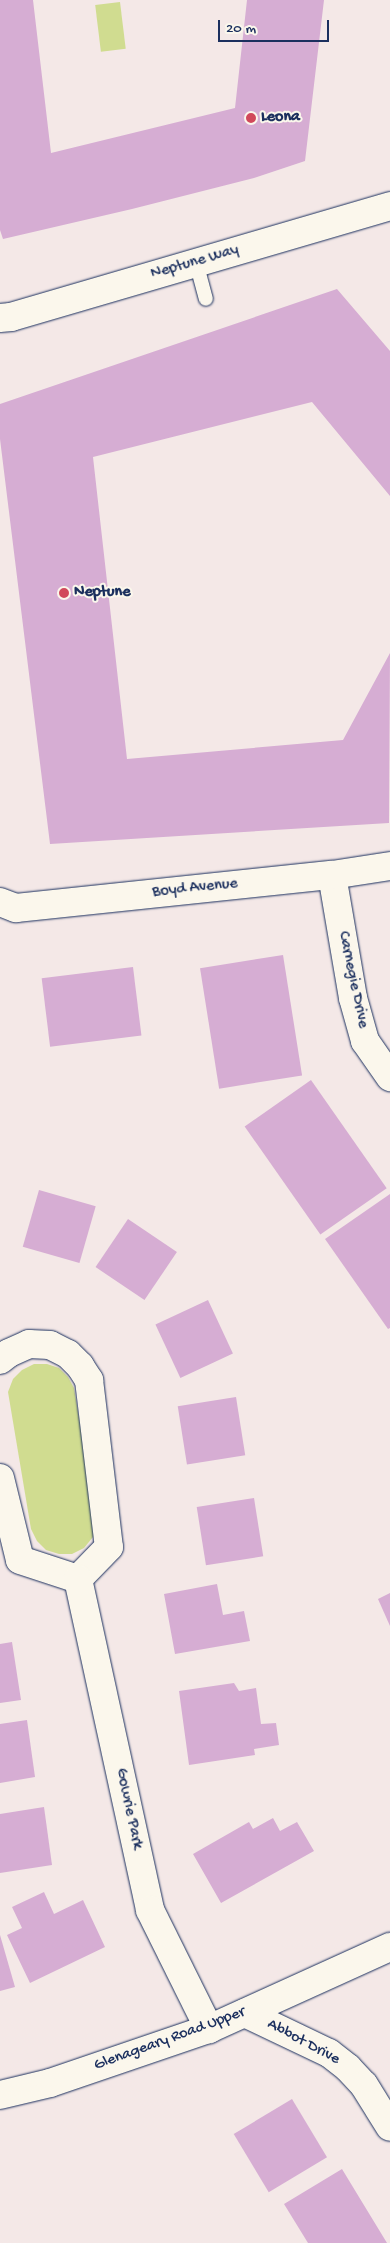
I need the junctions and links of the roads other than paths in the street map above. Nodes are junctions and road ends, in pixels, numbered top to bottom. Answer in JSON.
{"nodes":[{"id":1,"x":390,"y":206,"type":"edge"},
{"id":2,"x":196,"y":262,"type":"junction"},
{"id":3,"x":206,"y":299,"type":"dead end"},
{"id":4,"x":0,"y":318,"type":"edge"},
{"id":5,"x":390,"y":866,"type":"edge"},
{"id":6,"x":332,"y":875,"type":"junction"},
{"id":7,"x":0,"y":902,"type":"edge"},
{"id":8,"x":390,"y":1077,"type":"edge"},
{"id":9,"x":0,"y":1360,"type":"edge"},
{"id":10,"x":0,"y":1478,"type":"edge"},
{"id":11,"x":78,"y":1579,"type":"junction"},
{"id":12,"x":390,"y":1947,"type":"edge"},
{"id":13,"x":245,"y":2013,"type":"junction"},
{"id":14,"x":209,"y":2029,"type":"junction"},
{"id":15,"x":0,"y":2095,"type":"edge"},
{"id":16,"x":389,"y":2126,"type":"edge"}],
"edges":[{"from":1,"to":2,"type":"street","name":"Neptune Way"},
{"from":2,"to":3,"type":"lane"},
{"from":2,"to":4,"type":"street","name":"Neptune Way"},
{"from":5,"to":6,"type":"street","name":"Boyd Avenue"},
{"from":6,"to":7,"type":"street","name":"Boyd Avenue"},
{"from":6,"to":8,"type":"street","name":"Carnegie Drive"},
{"from":9,"to":11,"type":"street"},
{"from":10,"to":11,"type":"street"},
{"from":11,"to":14,"type":"street","name":"Gowrie Park"},
{"from":12,"to":13,"type":"street","name":"Glenageary Road Upper"},
{"from":13,"to":14,"type":"street","name":"Glenageary Road Upper"},
{"from":13,"to":16,"type":"street","name":"Abbot Drive"},
{"from":14,"to":15,"type":"street","name":"Glenageary Road Upper"}]}
